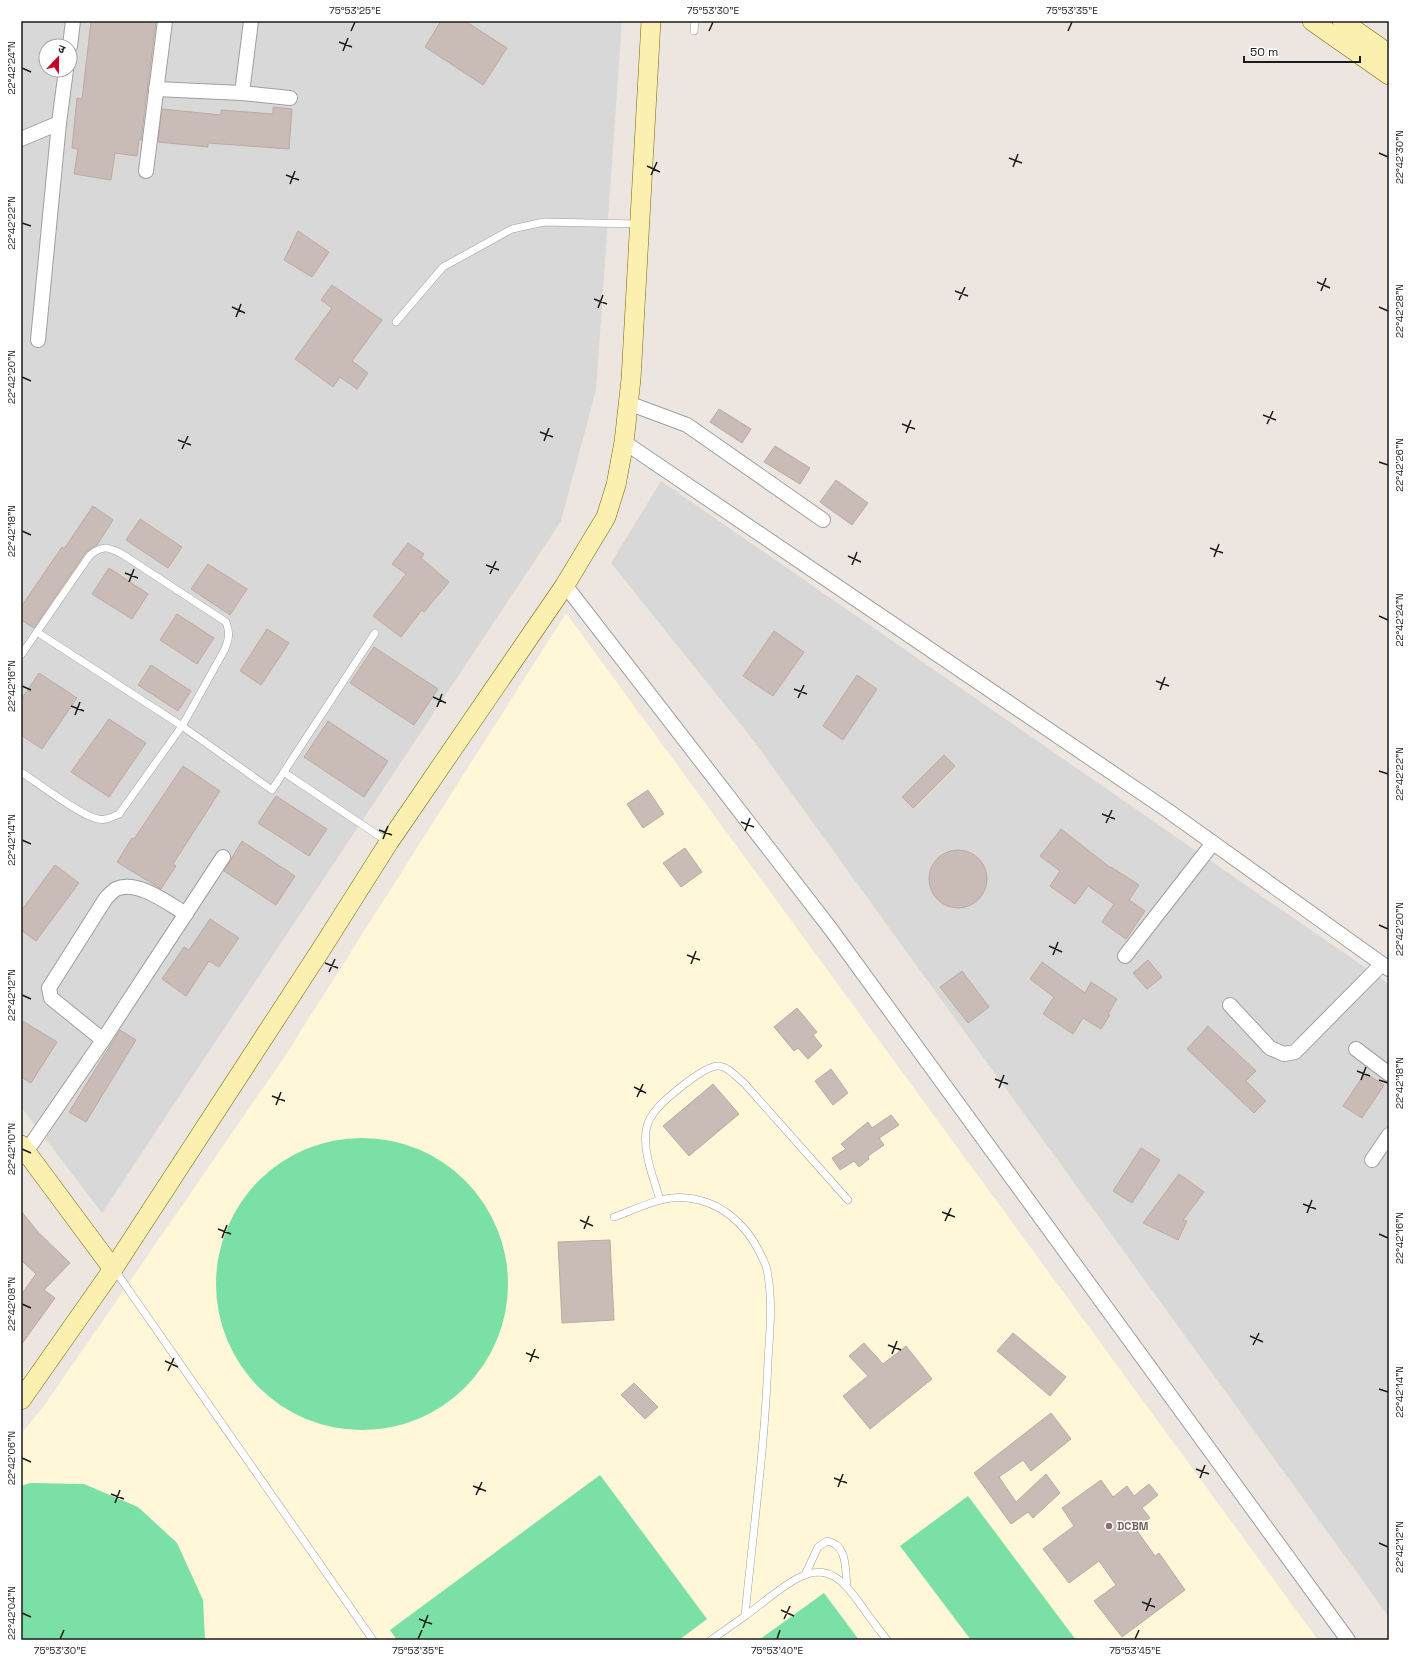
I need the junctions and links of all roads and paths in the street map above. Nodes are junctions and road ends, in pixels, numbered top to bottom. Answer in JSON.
{"nodes":[{"id":1,"x":73,"y":21,"type":"edge"},
{"id":2,"x":165,"y":21,"type":"edge"},
{"id":3,"x":251,"y":21,"type":"edge"},
{"id":4,"x":651,"y":21,"type":"edge"},
{"id":5,"x":695,"y":21,"type":"edge"},
{"id":6,"x":1312,"y":21,"type":"edge"},
{"id":7,"x":1342,"y":21,"type":"edge"},
{"id":8,"x":694,"y":31,"type":"dead end"},
{"id":9,"x":71,"y":38,"type":"edge"},
{"id":10,"x":1389,"y":54,"type":"edge"},
{"id":11,"x":1389,"y":75,"type":"edge"},
{"id":12,"x":65,"y":78,"type":"edge"},
{"id":13,"x":156,"y":89,"type":"junction"},
{"id":14,"x":242,"y":93,"type":"junction"},
{"id":15,"x":290,"y":98,"type":"dead end"},
{"id":16,"x":59,"y":123,"type":"junction"},
{"id":17,"x":21,"y":139,"type":"edge"},
{"id":18,"x":146,"y":171,"type":"dead end"},
{"id":19,"x":639,"y":224,"type":"junction"},
{"id":20,"x":396,"y":322,"type":"dead end"},
{"id":21,"x":38,"y":340,"type":"dead end"},
{"id":22,"x":628,"y":403,"type":"junction"},
{"id":23,"x":624,"y":442,"type":"junction"},
{"id":24,"x":823,"y":520,"type":"dead end"},
{"id":25,"x":565,"y":585,"type":"junction"},
{"id":26,"x":37,"y":632,"type":"junction"},
{"id":27,"x":375,"y":633,"type":"dead end"},
{"id":28,"x":21,"y":655,"type":"edge"},
{"id":29,"x":182,"y":726,"type":"junction"},
{"id":30,"x":21,"y":772,"type":"edge"},
{"id":31,"x":285,"y":773,"type":"junction"},
{"id":32,"x":388,"y":842,"type":"junction"},
{"id":33,"x":1213,"y":844,"type":"junction"},
{"id":34,"x":223,"y":857,"type":"dead end"},
{"id":35,"x":186,"y":914,"type":"junction"},
{"id":36,"x":1125,"y":956,"type":"dead end"},
{"id":37,"x":1385,"y":967,"type":"edge"},
{"id":38,"x":1230,"y":1005,"type":"dead end"},
{"id":39,"x":103,"y":1040,"type":"junction"},
{"id":40,"x":1356,"y":1049,"type":"dead end"},
{"id":41,"x":1389,"y":1074,"type":"edge"},
{"id":42,"x":1389,"y":1135,"type":"edge"},
{"id":43,"x":24,"y":1148,"type":"edge"},
{"id":44,"x":1372,"y":1160,"type":"dead end"},
{"id":45,"x":660,"y":1200,"type":"junction"},
{"id":46,"x":848,"y":1200,"type":"dead end"},
{"id":47,"x":614,"y":1217,"type":"dead end"},
{"id":48,"x":114,"y":1269,"type":"junction"},
{"id":49,"x":21,"y":1400,"type":"edge"},
{"id":50,"x":805,"y":1575,"type":"junction"},
{"id":51,"x":847,"y":1586,"type":"junction"},
{"id":52,"x":745,"y":1616,"type":"junction"},
{"id":53,"x":373,"y":1640,"type":"edge"},
{"id":54,"x":711,"y":1640,"type":"edge"},
{"id":55,"x":886,"y":1640,"type":"edge"},
{"id":56,"x":1348,"y":1640,"type":"edge"}],
"edges":[{"from":1,"to":9,"type":"street"},
{"from":2,"to":13,"type":"street"},
{"from":3,"to":14,"type":"street"},
{"from":4,"to":19,"type":"street"},
{"from":5,"to":8,"type":"lane"},
{"from":6,"to":11,"type":"street"},
{"from":7,"to":10,"type":"street"},
{"from":12,"to":16,"type":"street"},
{"from":13,"to":14,"type":"street"},
{"from":13,"to":18,"type":"street"},
{"from":14,"to":15,"type":"street"},
{"from":16,"to":17,"type":"street"},
{"from":16,"to":21,"type":"street"},
{"from":19,"to":20,"type":"lane"},
{"from":19,"to":22,"type":"street"},
{"from":22,"to":23,"type":"street"},
{"from":22,"to":24,"type":"street"},
{"from":23,"to":25,"type":"street"},
{"from":23,"to":33,"type":"street"},
{"from":25,"to":32,"type":"street"},
{"from":25,"to":56,"type":"street"},
{"from":26,"to":28,"type":"lane"},
{"from":26,"to":29,"type":"lane"},
{"from":26,"to":29,"type":"lane"},
{"from":27,"to":31,"type":"lane"},
{"from":29,"to":30,"type":"lane"},
{"from":29,"to":31,"type":"lane"},
{"from":31,"to":32,"type":"lane"},
{"from":32,"to":48,"type":"street"},
{"from":33,"to":36,"type":"street"},
{"from":33,"to":37,"type":"street"},
{"from":34,"to":35,"type":"street"},
{"from":35,"to":39,"type":"street"},
{"from":35,"to":39,"type":"street"},
{"from":37,"to":38,"type":"street"},
{"from":39,"to":43,"type":"street"},
{"from":40,"to":41,"type":"street"},
{"from":42,"to":44,"type":"street"},
{"from":43,"to":48,"type":"street"},
{"from":45,"to":46,"type":"lane"},
{"from":45,"to":47,"type":"lane"},
{"from":45,"to":52,"type":"lane"},
{"from":48,"to":49,"type":"street"},
{"from":48,"to":53,"type":"lane"},
{"from":50,"to":51,"type":"lane"},
{"from":50,"to":51,"type":"lane"},
{"from":50,"to":52,"type":"lane"},
{"from":51,"to":55,"type":"lane"},
{"from":52,"to":54,"type":"lane"}]}
